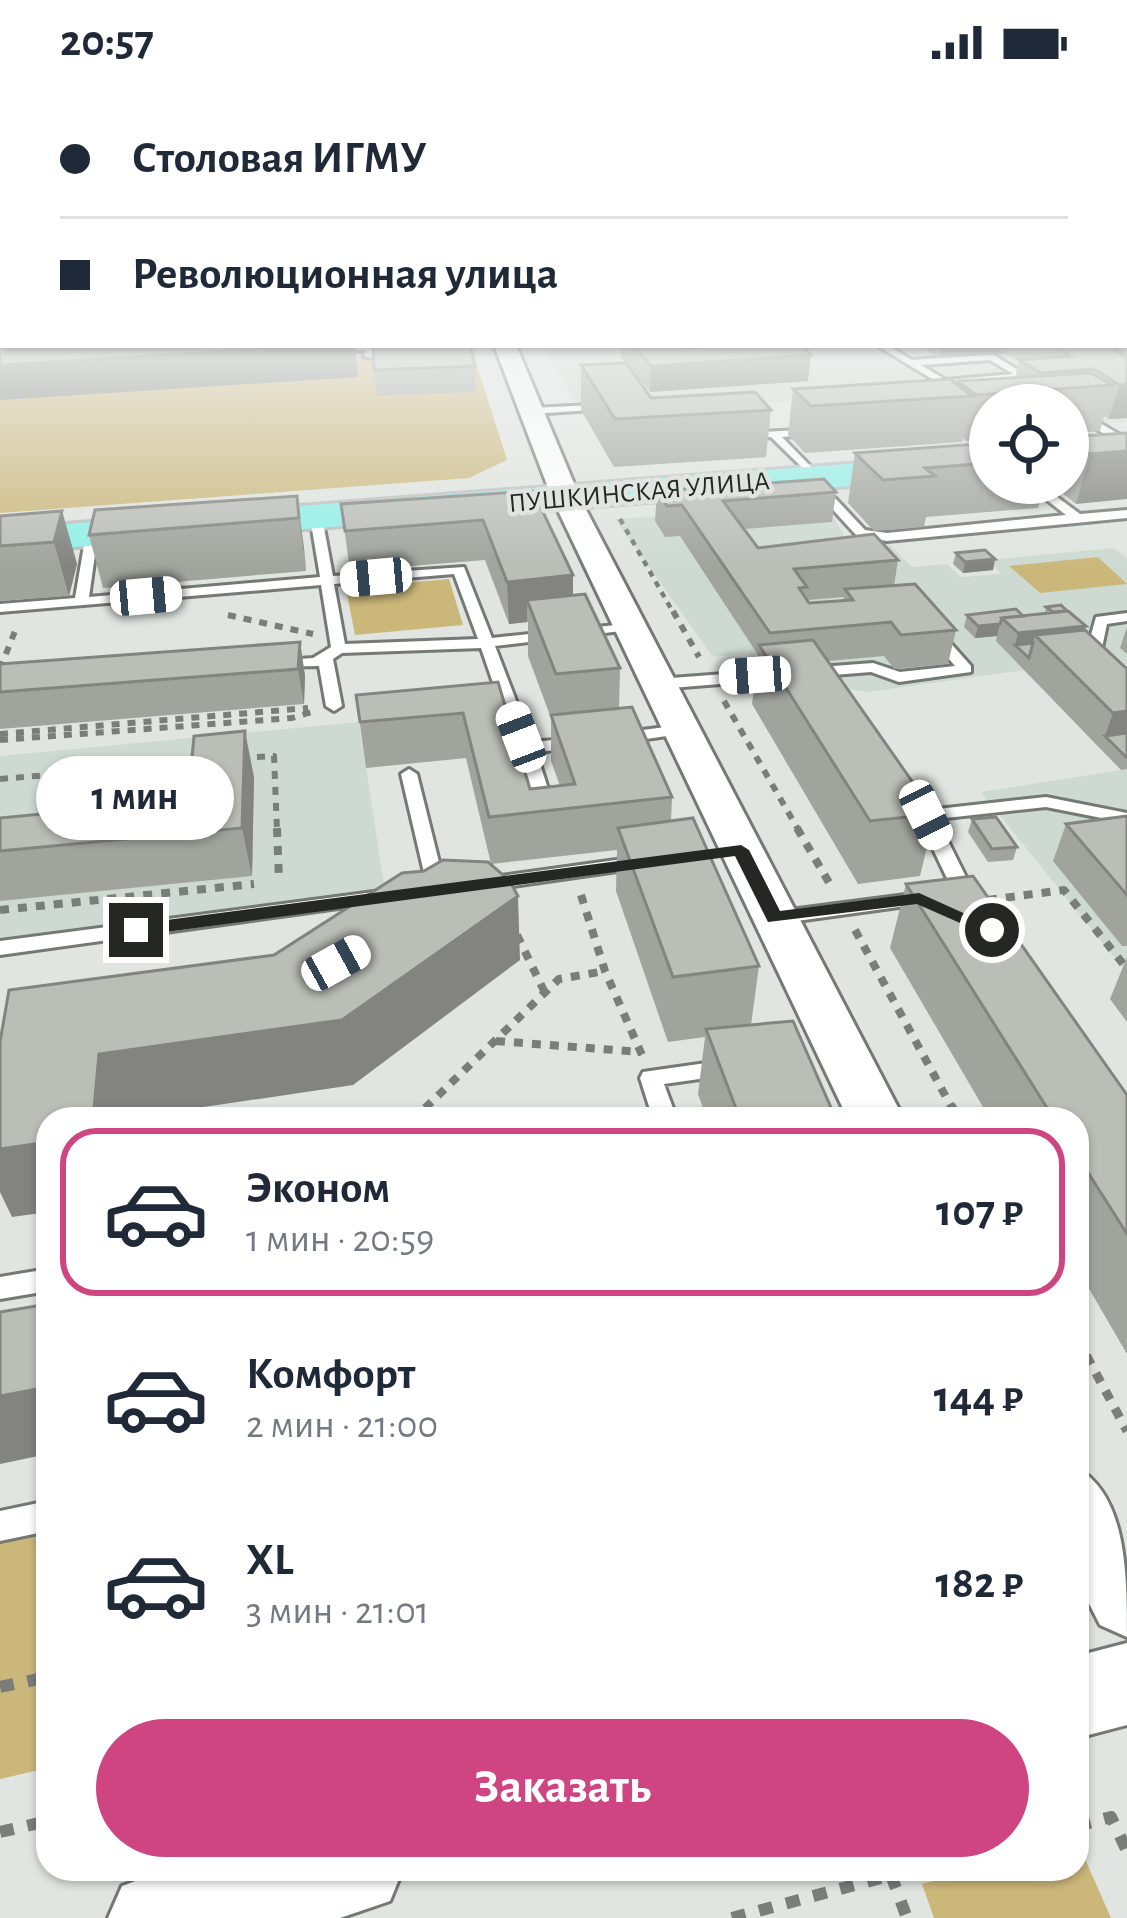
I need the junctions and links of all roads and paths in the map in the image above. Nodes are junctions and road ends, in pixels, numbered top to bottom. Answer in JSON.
{"nodes":[{"id":1,"x":525,"y":397,"type":"edge"},
{"id":2,"x":617,"y":405,"type":"edge"},
{"id":3,"x":531,"y":411,"type":"junction"},
{"id":4,"x":1089,"y":422,"type":"edge"},
{"id":5,"x":837,"y":429,"type":"edge"},
{"id":6,"x":774,"y":434,"type":"junction"},
{"id":7,"x":727,"y":437,"type":"edge"},
{"id":8,"x":1127,"y":449,"type":"edge"},
{"id":9,"x":1089,"y":456,"type":"edge"},
{"id":10,"x":969,"y":467,"type":"edge"},
{"id":11,"x":824,"y":489,"type":"junction"},
{"id":12,"x":566,"y":498,"type":"junction"},
{"id":13,"x":1059,"y":504,"type":"edge"},
{"id":14,"x":1127,"y":514,"type":"edge"},
{"id":15,"x":316,"y":517,"type":"junction"},
{"id":16,"x":1077,"y":518,"type":"junction"},
{"id":17,"x":620,"y":519,"type":"dead end"},
{"id":18,"x":861,"y":533,"type":"junction"},
{"id":19,"x":92,"y":534,"type":"junction"},
{"id":20,"x":0,"y":541,"type":"edge"},
{"id":21,"x":863,"y":554,"type":"edge"},
{"id":22,"x":323,"y":581,"type":"junction"},
{"id":23,"x":146,"y":596,"type":"junction"},
{"id":24,"x":81,"y":601,"type":"junction"},
{"id":25,"x":0,"y":608,"type":"edge"},
{"id":26,"x":23,"y":611,"type":"dead end"},
{"id":27,"x":1127,"y":617,"type":"edge"},
{"id":28,"x":922,"y":620,"type":"edge"},
{"id":29,"x":630,"y":626,"type":"junction"},
{"id":30,"x":486,"y":643,"type":"junction"},
{"id":31,"x":334,"y":649,"type":"junction"},
{"id":32,"x":248,"y":666,"type":"edge"},
{"id":33,"x":0,"y":669,"type":"edge"},
{"id":34,"x":711,"y":678,"type":"junction"},
{"id":35,"x":1127,"y":680,"type":"edge"},
{"id":36,"x":658,"y":684,"type":"junction"},
{"id":37,"x":334,"y":706,"type":"joint"},
{"id":38,"x":681,"y":730,"type":"junction"},
{"id":39,"x":0,"y":737,"type":"edge"},
{"id":40,"x":526,"y":748,"type":"junction"},
{"id":41,"x":230,"y":759,"type":"edge"},
{"id":42,"x":208,"y":761,"type":"edge"},
{"id":43,"x":187,"y":763,"type":"junction"},
{"id":44,"x":74,"y":773,"type":"junction"},
{"id":45,"x":409,"y":773,"type":"dead end"},
{"id":46,"x":0,"y":779,"type":"edge"},
{"id":47,"x":1127,"y":818,"type":"edge"},
{"id":48,"x":181,"y":819,"type":"edge"},
{"id":49,"x":550,"y":820,"type":"edge"},
{"id":50,"x":61,"y":830,"type":"edge"},
{"id":51,"x":657,"y":861,"type":"edge"},
{"id":52,"x":572,"y":872,"type":"junction"},
{"id":53,"x":279,"y":881,"type":"dead end"},
{"id":54,"x":437,"y":890,"type":"junction"},
{"id":55,"x":960,"y":903,"type":"junction"},
{"id":56,"x":843,"y":907,"type":"junction"},
{"id":57,"x":775,"y":918,"type":"junction"},
{"id":58,"x":512,"y":924,"type":"edge"},
{"id":59,"x":0,"y":948,"type":"edge"},
{"id":60,"x":1124,"y":965,"type":"edge"},
{"id":61,"x":605,"y":971,"type":"junction"},
{"id":62,"x":544,"y":993,"type":"junction"},
{"id":63,"x":494,"y":1041,"type":"junction"},
{"id":64,"x":641,"y":1052,"type":"junction"},
{"id":65,"x":742,"y":1066,"type":"edge"},
{"id":66,"x":652,"y":1078,"type":"junction"},
{"id":67,"x":426,"y":1107,"type":"edge"},
{"id":68,"x":660,"y":1107,"type":"edge"},
{"id":69,"x":868,"y":1107,"type":"edge"},
{"id":70,"x":951,"y":1107,"type":"edge"},
{"id":71,"x":36,"y":1282,"type":"edge"},
{"id":72,"x":0,"y":1288,"type":"edge"},
{"id":73,"x":1089,"y":1361,"type":"edge"},
{"id":74,"x":1127,"y":1431,"type":"edge"},
{"id":75,"x":36,"y":1518,"type":"edge"},
{"id":76,"x":0,"y":1526,"type":"edge"},
{"id":77,"x":1089,"y":1527,"type":"edge"},
{"id":78,"x":1127,"y":1598,"type":"edge"},
{"id":79,"x":36,"y":1680,"type":"edge"},
{"id":80,"x":1127,"y":1684,"type":"edge"},
{"id":81,"x":0,"y":1687,"type":"edge"},
{"id":82,"x":1089,"y":1693,"type":"edge"},
{"id":83,"x":1089,"y":1823,"type":"edge"},
{"id":84,"x":36,"y":1824,"type":"edge"},
{"id":85,"x":0,"y":1832,"type":"edge"},
{"id":86,"x":1127,"y":1850,"type":"edge"},
{"id":87,"x":308,"y":1881,"type":"edge"},
{"id":88,"x":869,"y":1881,"type":"edge"},
{"id":89,"x":893,"y":1881,"type":"edge"},
{"id":90,"x":154,"y":1918,"type":"edge"},
{"id":91,"x":732,"y":1918,"type":"edge"},
{"id":92,"x":907,"y":1918,"type":"edge"}],
"edges":[{"from":1,"to":3,"type":"street"},
{"from":2,"to":3,"type":"lane"},
{"from":3,"to":12,"type":"street"},
{"from":4,"to":8,"type":"lane"},
{"from":5,"to":6,"type":"lane"},
{"from":6,"to":7,"type":"lane"},
{"from":6,"to":11,"type":"lane"},
{"from":8,"to":9,"type":"main road"},
{"from":10,"to":11,"type":"main road","name":"ПУШКИНСКАЯ УЛИЦА"},
{"from":11,"to":12,"type":"main road","name":"ПУШКИНСКАЯ УЛИЦА"},
{"from":11,"to":18,"type":"lane"},
{"from":12,"to":15,"type":"main road","name":"ПУШКИНСКАЯ УЛИЦА"},
{"from":12,"to":29,"type":"street"},
{"from":13,"to":16,"type":"lane"},
{"from":14,"to":16,"type":"lane"},
{"from":15,"to":19,"type":"main road","name":"ПУШКИНСКАЯ УЛИЦА"},
{"from":15,"to":22,"type":"lane"},
{"from":16,"to":18,"type":"lane"},
{"from":17,"to":34,"type":"path"},
{"from":18,"to":21,"type":"lane"},
{"from":19,"to":20,"type":"main road","name":"ПУШКИНСКАЯ УЛИЦА"},
{"from":19,"to":24,"type":"lane"},
{"from":22,"to":23,"type":"lane"},
{"from":22,"to":30,"type":"lane"},
{"from":22,"to":31,"type":"lane"},
{"from":23,"to":24,"type":"lane"},
{"from":23,"to":31,"type":"path"},
{"from":24,"to":25,"type":"lane"},
{"from":26,"to":33,"type":"path"},
{"from":27,"to":35,"type":"lane"},
{"from":28,"to":34,"type":"lane"},
{"from":29,"to":30,"type":"lane"},
{"from":29,"to":36,"type":"street"},
{"from":30,"to":31,"type":"lane"},
{"from":30,"to":40,"type":"lane"},
{"from":31,"to":32,"type":"lane"},
{"from":31,"to":37,"type":"lane"},
{"from":34,"to":36,"type":"lane"},
{"from":34,"to":56,"type":"path"},
{"from":36,"to":38,"type":"street"},
{"from":37,"to":39,"type":"path"},
{"from":38,"to":40,"type":"lane"},
{"from":38,"to":57,"type":"street"},
{"from":40,"to":49,"type":"lane"},
{"from":41,"to":53,"type":"path"},
{"from":42,"to":43,"type":"path"},
{"from":43,"to":44,"type":"path"},
{"from":43,"to":48,"type":"path"},
{"from":44,"to":46,"type":"path"},
{"from":44,"to":50,"type":"path"},
{"from":45,"to":54,"type":"lane"},
{"from":47,"to":55,"type":"lane"},
{"from":51,"to":52,"type":"lane"},
{"from":52,"to":54,"type":"lane"},
{"from":52,"to":61,"type":"path"},
{"from":54,"to":59,"type":"lane"},
{"from":55,"to":56,"type":"lane"},
{"from":55,"to":60,"type":"path"},
{"from":56,"to":57,"type":"lane"},
{"from":56,"to":70,"type":"path"},
{"from":57,"to":69,"type":"street"},
{"from":58,"to":62,"type":"path"},
{"from":61,"to":62,"type":"path"},
{"from":61,"to":64,"type":"path"},
{"from":62,"to":63,"type":"path"},
{"from":63,"to":64,"type":"path"},
{"from":63,"to":67,"type":"path"},
{"from":64,"to":66,"type":"path"},
{"from":65,"to":66,"type":"lane"},
{"from":66,"to":68,"type":"lane"},
{"from":71,"to":72,"type":"lane"},
{"from":73,"to":74,"type":"path"},
{"from":75,"to":76,"type":"lane"},
{"from":77,"to":78,"type":"street"},
{"from":79,"to":81,"type":"path"},
{"from":80,"to":82,"type":"street"},
{"from":83,"to":86,"type":"path"},
{"from":84,"to":85,"type":"path"},
{"from":87,"to":90,"type":"street"},
{"from":88,"to":91,"type":"path"},
{"from":89,"to":92,"type":"path"}]}
